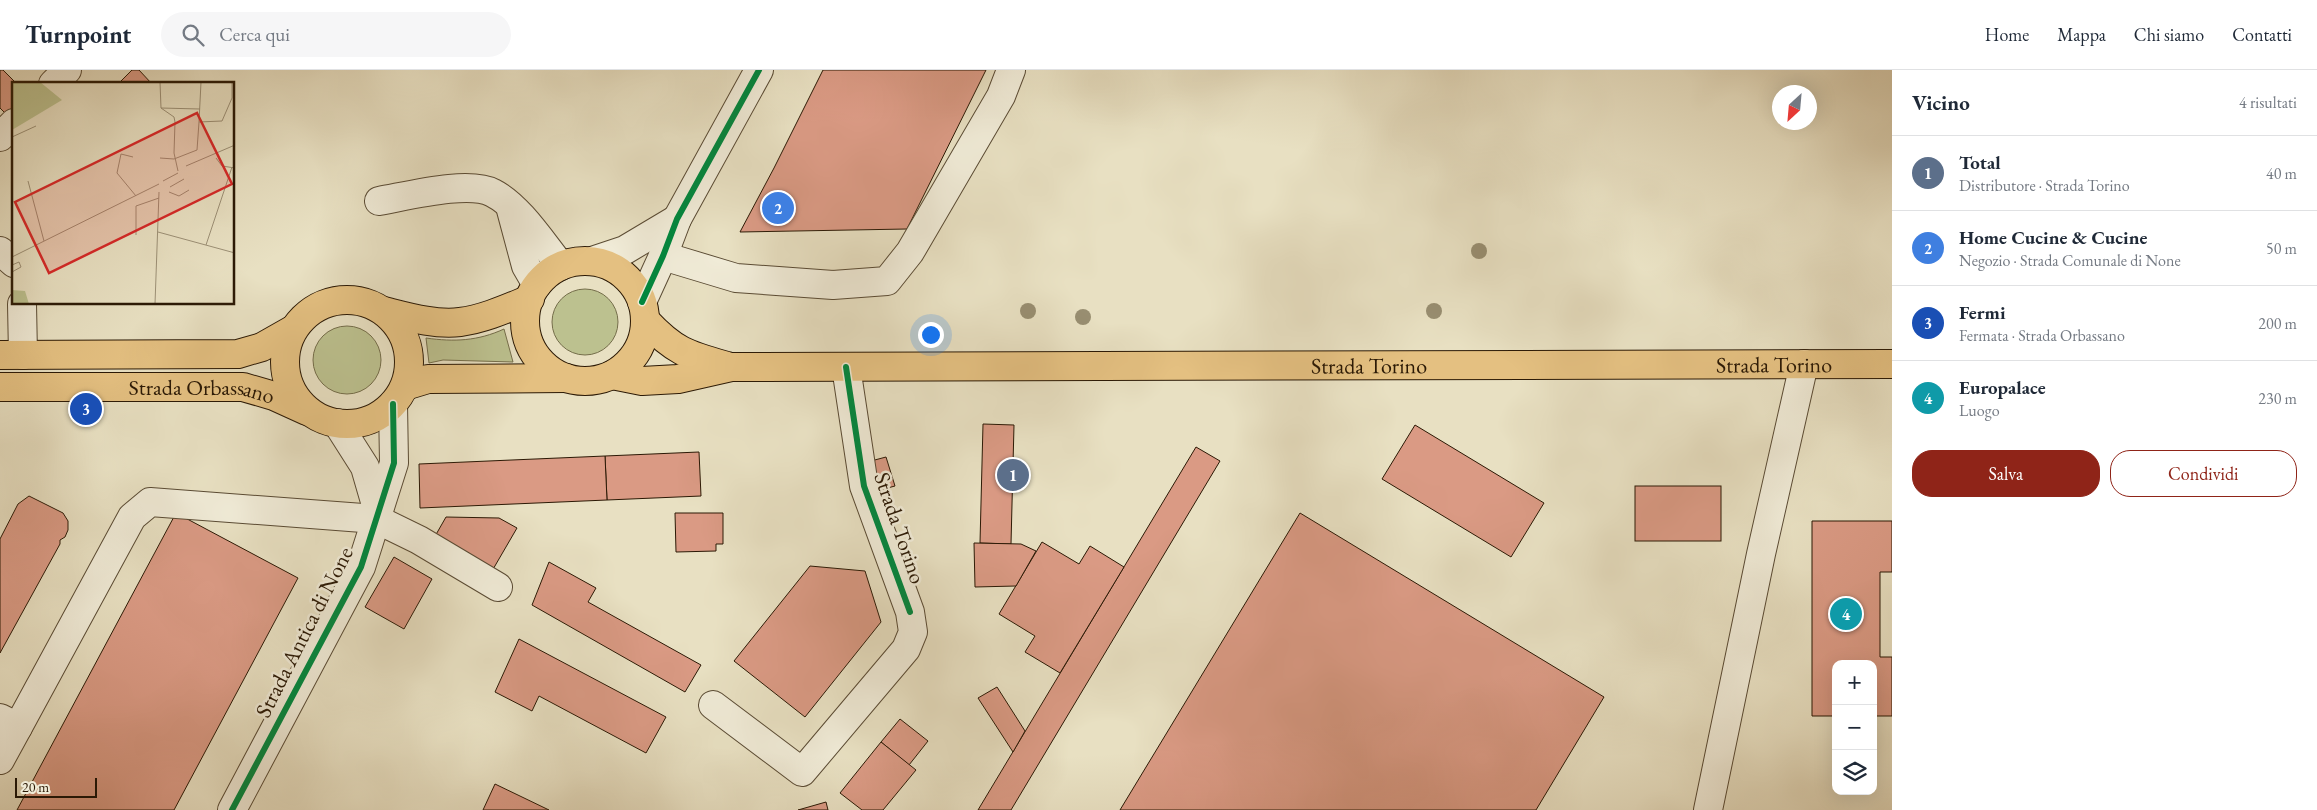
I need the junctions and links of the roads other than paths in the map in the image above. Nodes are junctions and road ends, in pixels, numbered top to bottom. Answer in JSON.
{"nodes":[{"id":1,"x":66,"y":70,"type":"edge"},
{"id":2,"x":759,"y":70,"type":"edge"},
{"id":3,"x":1011,"y":70,"type":"edge"},
{"id":4,"x":55,"y":82,"type":"edge"},
{"id":5,"x":12,"y":125,"type":"edge"},
{"id":6,"x":0,"y":136,"type":"edge"},
{"id":7,"x":380,"y":201,"type":"dead end"},
{"id":8,"x":510,"y":204,"type":"junction"},
{"id":9,"x":677,"y":218,"type":"junction"},
{"id":10,"x":0,"y":251,"type":"edge"},
{"id":11,"x":663,"y":256,"type":"junction"},
{"id":12,"x":12,"y":261,"type":"edge"},
{"id":13,"x":592,"y":262,"type":"junction"},
{"id":14,"x":562,"y":266,"type":"junction"},
{"id":15,"x":533,"y":292,"type":"junction"},
{"id":16,"x":22,"y":305,"type":"edge"},
{"id":17,"x":384,"y":311,"type":"junction"},
{"id":18,"x":644,"y":312,"type":"junction"},
{"id":19,"x":292,"y":330,"type":"junction"},
{"id":20,"x":11,"y":355,"type":"edge"},
{"id":21,"x":1804,"y":364,"type":"junction"},
{"id":22,"x":1892,"y":364,"type":"edge"},
{"id":23,"x":731,"y":367,"type":"junction"},
{"id":24,"x":846,"y":367,"type":"junction"},
{"id":25,"x":612,"y":375,"type":"junction"},
{"id":26,"x":566,"y":378,"type":"junction"},
{"id":27,"x":0,"y":387,"type":"edge"},
{"id":28,"x":399,"y":395,"type":"junction"},
{"id":29,"x":309,"y":412,"type":"junction"},
{"id":30,"x":337,"y":423,"type":"junction"},
{"id":31,"x":377,"y":516,"type":"junction"},
{"id":32,"x":498,"y":587,"type":"dead end"},
{"id":33,"x":713,"y":706,"type":"dead end"},
{"id":34,"x":9,"y":722,"type":"edge"},
{"id":35,"x":0,"y":760,"type":"edge"},
{"id":36,"x":232,"y":810,"type":"edge"},
{"id":37,"x":1708,"y":810,"type":"edge"}],
"edges":[{"from":1,"to":4,"type":"street"},
{"from":2,"to":9,"type":"street"},
{"from":3,"to":11,"type":"street"},
{"from":5,"to":6,"type":"street"},
{"from":7,"to":8,"type":"street"},
{"from":8,"to":14,"type":"street"},
{"from":8,"to":15,"type":"street"},
{"from":9,"to":11,"type":"street"},
{"from":9,"to":13,"type":"street"},
{"from":10,"to":12,"type":"street"},
{"from":11,"to":18,"type":"street"},
{"from":13,"to":14,"type":"main road"},
{"from":13,"to":18,"type":"main road"},
{"from":14,"to":15,"type":"main road"},
{"from":15,"to":17,"type":"main road"},
{"from":15,"to":26,"type":"main road"},
{"from":16,"to":20,"type":"street"},
{"from":17,"to":19,"type":"main road"},
{"from":17,"to":28,"type":"main road"},
{"from":18,"to":23,"type":"main road","name":"Strada Torino"},
{"from":18,"to":25,"type":"main road"},
{"from":19,"to":20,"type":"main road","name":"Strada Orbassano"},
{"from":19,"to":29,"type":"main road"},
{"from":21,"to":22,"type":"main road","name":"Strada Torino"},
{"from":21,"to":24,"type":"main road","name":"Strada Torino"},
{"from":21,"to":37,"type":"street"},
{"from":23,"to":24,"type":"main road","name":"Strada Torino"},
{"from":23,"to":25,"type":"main road","name":"Strada Torino"},
{"from":24,"to":33,"type":"street","name":"Strada Torino"},
{"from":25,"to":26,"type":"main road"},
{"from":26,"to":28,"type":"main road"},
{"from":27,"to":29,"type":"main road","name":"Strada Orbassano"},
{"from":28,"to":30,"type":"main road"},
{"from":28,"to":31,"type":"street","name":"Strada Antica di None"},
{"from":29,"to":30,"type":"main road"},
{"from":30,"to":31,"type":"street"},
{"from":31,"to":32,"type":"street"},
{"from":31,"to":34,"type":"street"},
{"from":31,"to":36,"type":"street","name":"Strada Antica di None"},
{"from":34,"to":35,"type":"street"}]}
